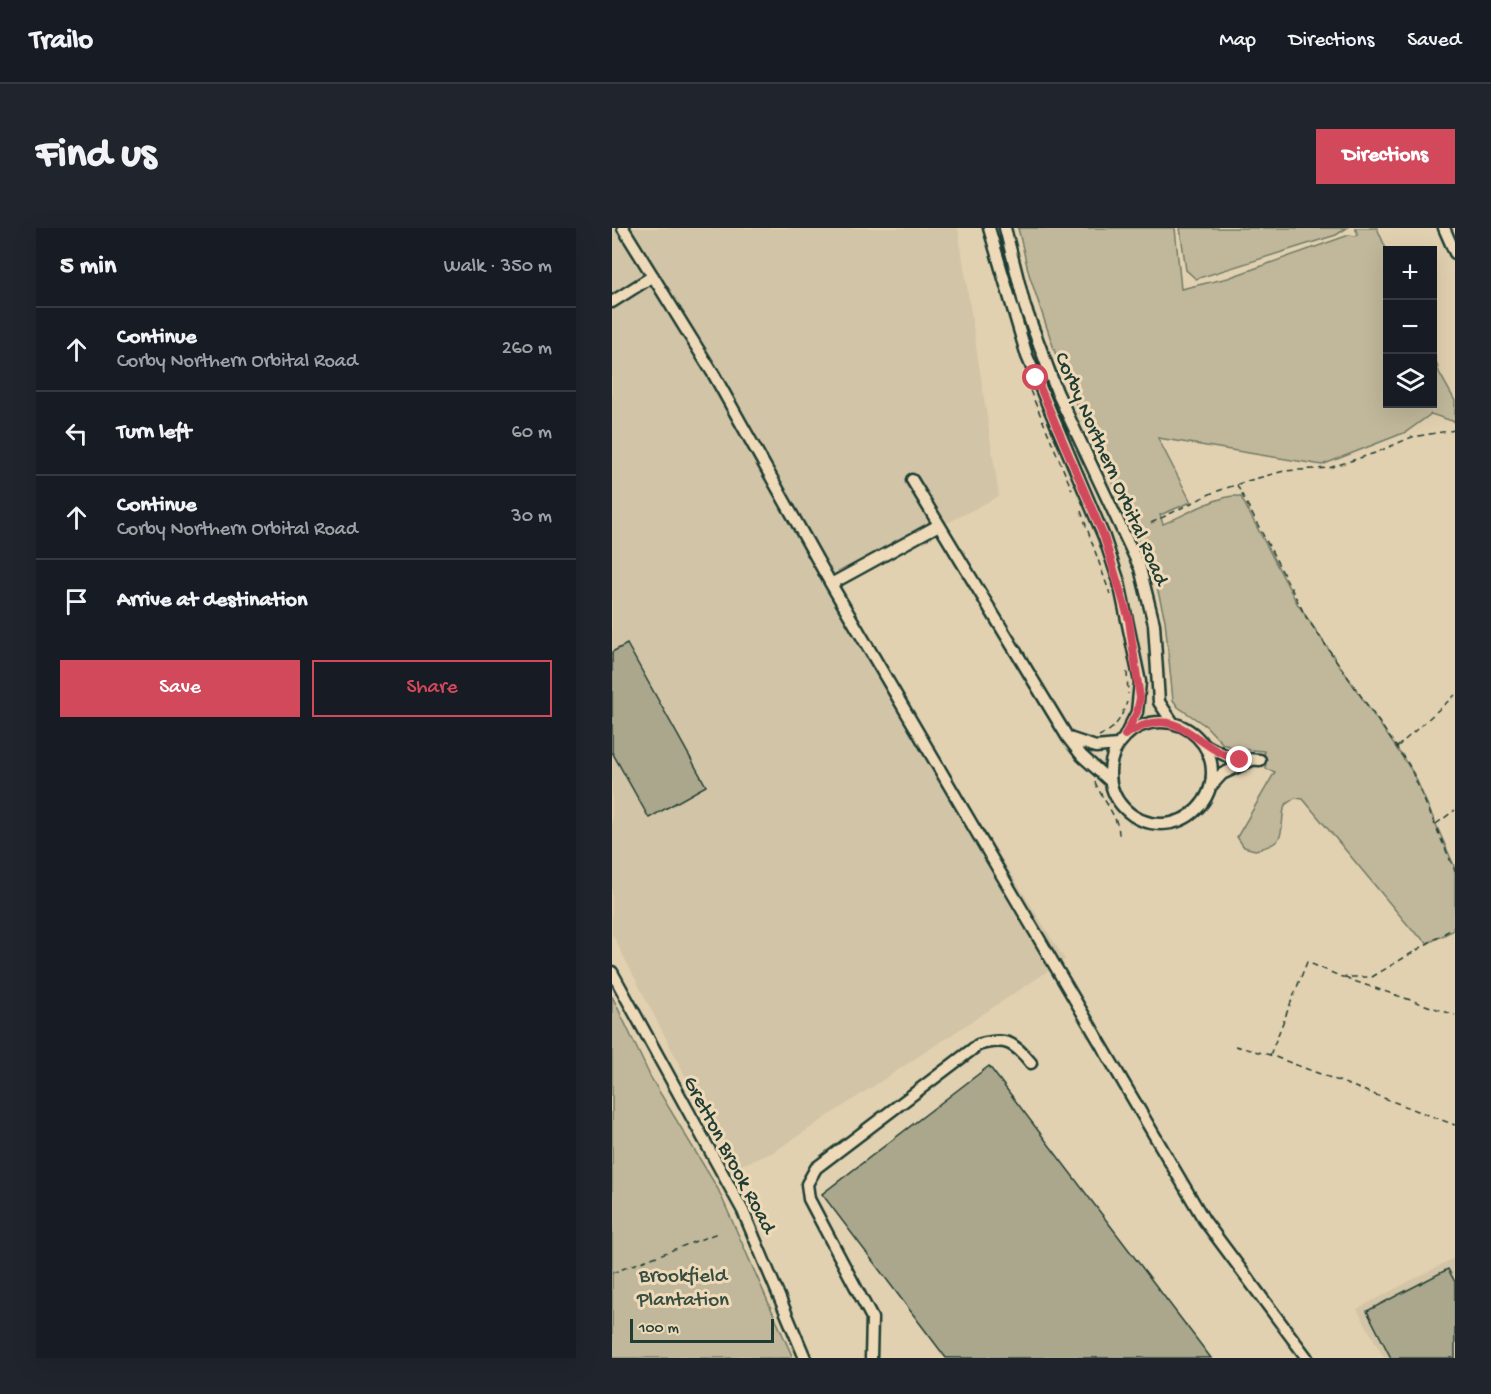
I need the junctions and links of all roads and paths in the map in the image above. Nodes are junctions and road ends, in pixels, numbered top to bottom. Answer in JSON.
{"nodes":[{"id":1,"x":623,"y":228,"type":"edge"},
{"id":2,"x":989,"y":228,"type":"edge"},
{"id":3,"x":1005,"y":228,"type":"edge"},
{"id":4,"x":1444,"y":228,"type":"edge"},
{"id":5,"x":1455,"y":253,"type":"edge"},
{"id":6,"x":653,"y":276,"type":"junction"},
{"id":7,"x":612,"y":302,"type":"edge"},
{"id":8,"x":1024,"y":375,"type":"dead end"},
{"id":9,"x":1455,"y":430,"type":"edge"},
{"id":10,"x":912,"y":480,"type":"dead end"},
{"id":11,"x":1238,"y":484,"type":"junction"},
{"id":12,"x":1074,"y":494,"type":"dead end"},
{"id":13,"x":1078,"y":504,"type":"dead end"},
{"id":14,"x":1151,"y":523,"type":"dead end"},
{"id":15,"x":937,"y":526,"type":"junction"},
{"id":16,"x":831,"y":584,"type":"junction"},
{"id":17,"x":1111,"y":596,"type":"dead end"},
{"id":18,"x":1127,"y":672,"type":"dead end"},
{"id":19,"x":1455,"y":695,"type":"edge"},
{"id":20,"x":1173,"y":723,"type":"junction"},
{"id":21,"x":1125,"y":735,"type":"junction"},
{"id":22,"x":1068,"y":738,"type":"junction"},
{"id":23,"x":1203,"y":743,"type":"junction"},
{"id":24,"x":1117,"y":744,"type":"junction"},
{"id":25,"x":1096,"y":747,"type":"junction"},
{"id":26,"x":1397,"y":747,"type":"junction"},
{"id":27,"x":1090,"y":763,"type":"junction"},
{"id":28,"x":1110,"y":781,"type":"junction"},
{"id":29,"x":1210,"y":786,"type":"junction"},
{"id":30,"x":1455,"y":810,"type":"edge"},
{"id":31,"x":1435,"y":825,"type":"junction"},
{"id":32,"x":1119,"y":839,"type":"dead end"},
{"id":33,"x":1455,"y":871,"type":"edge"},
{"id":34,"x":1455,"y":927,"type":"edge"},
{"id":35,"x":612,"y":972,"type":"edge"},
{"id":36,"x":1342,"y":977,"type":"junction"},
{"id":37,"x":1455,"y":1015,"type":"edge"},
{"id":38,"x":1235,"y":1046,"type":"dead end"},
{"id":39,"x":1270,"y":1055,"type":"junction"},
{"id":40,"x":1031,"y":1064,"type":"dead end"},
{"id":41,"x":1455,"y":1125,"type":"edge"},
{"id":42,"x":720,"y":1232,"type":"dead end"},
{"id":43,"x":612,"y":1273,"type":"edge"},
{"id":44,"x":805,"y":1358,"type":"edge"},
{"id":45,"x":871,"y":1358,"type":"edge"},
{"id":46,"x":1307,"y":1358,"type":"edge"}],
"edges":[{"from":1,"to":6,"type":"street"},
{"from":2,"to":21,"type":"street","name":"Corby Northern Orbital Road"},
{"from":3,"to":20,"type":"street","name":"Corby Northern Orbital Road"},
{"from":4,"to":5,"type":"street"},
{"from":6,"to":7,"type":"street"},
{"from":6,"to":16,"type":"street"},
{"from":8,"to":12,"type":"path"},
{"from":9,"to":11,"type":"path"},
{"from":10,"to":15,"type":"street"},
{"from":11,"to":14,"type":"path"},
{"from":11,"to":26,"type":"path"},
{"from":13,"to":17,"type":"path"},
{"from":15,"to":16,"type":"street"},
{"from":15,"to":22,"type":"street"},
{"from":16,"to":46,"type":"street"},
{"from":18,"to":25,"type":"path"},
{"from":19,"to":26,"type":"path"},
{"from":20,"to":21,"type":"street"},
{"from":20,"to":23,"type":"street"},
{"from":21,"to":24,"type":"street"},
{"from":22,"to":25,"type":"street"},
{"from":22,"to":27,"type":"street"},
{"from":23,"to":29,"type":"street"},
{"from":23,"to":29,"type":"street"},
{"from":24,"to":25,"type":"street"},
{"from":24,"to":28,"type":"street"},
{"from":26,"to":31,"type":"path"},
{"from":27,"to":28,"type":"street"},
{"from":27,"to":32,"type":"path"},
{"from":28,"to":29,"type":"street"},
{"from":30,"to":31,"type":"path"},
{"from":31,"to":33,"type":"path"},
{"from":34,"to":36,"type":"path"},
{"from":35,"to":44,"type":"street","name":"Gretton Brook Road"},
{"from":36,"to":37,"type":"path"},
{"from":36,"to":39,"type":"path"},
{"from":38,"to":39,"type":"path"},
{"from":39,"to":41,"type":"path"},
{"from":40,"to":45,"type":"street"},
{"from":42,"to":43,"type":"path"}]}
